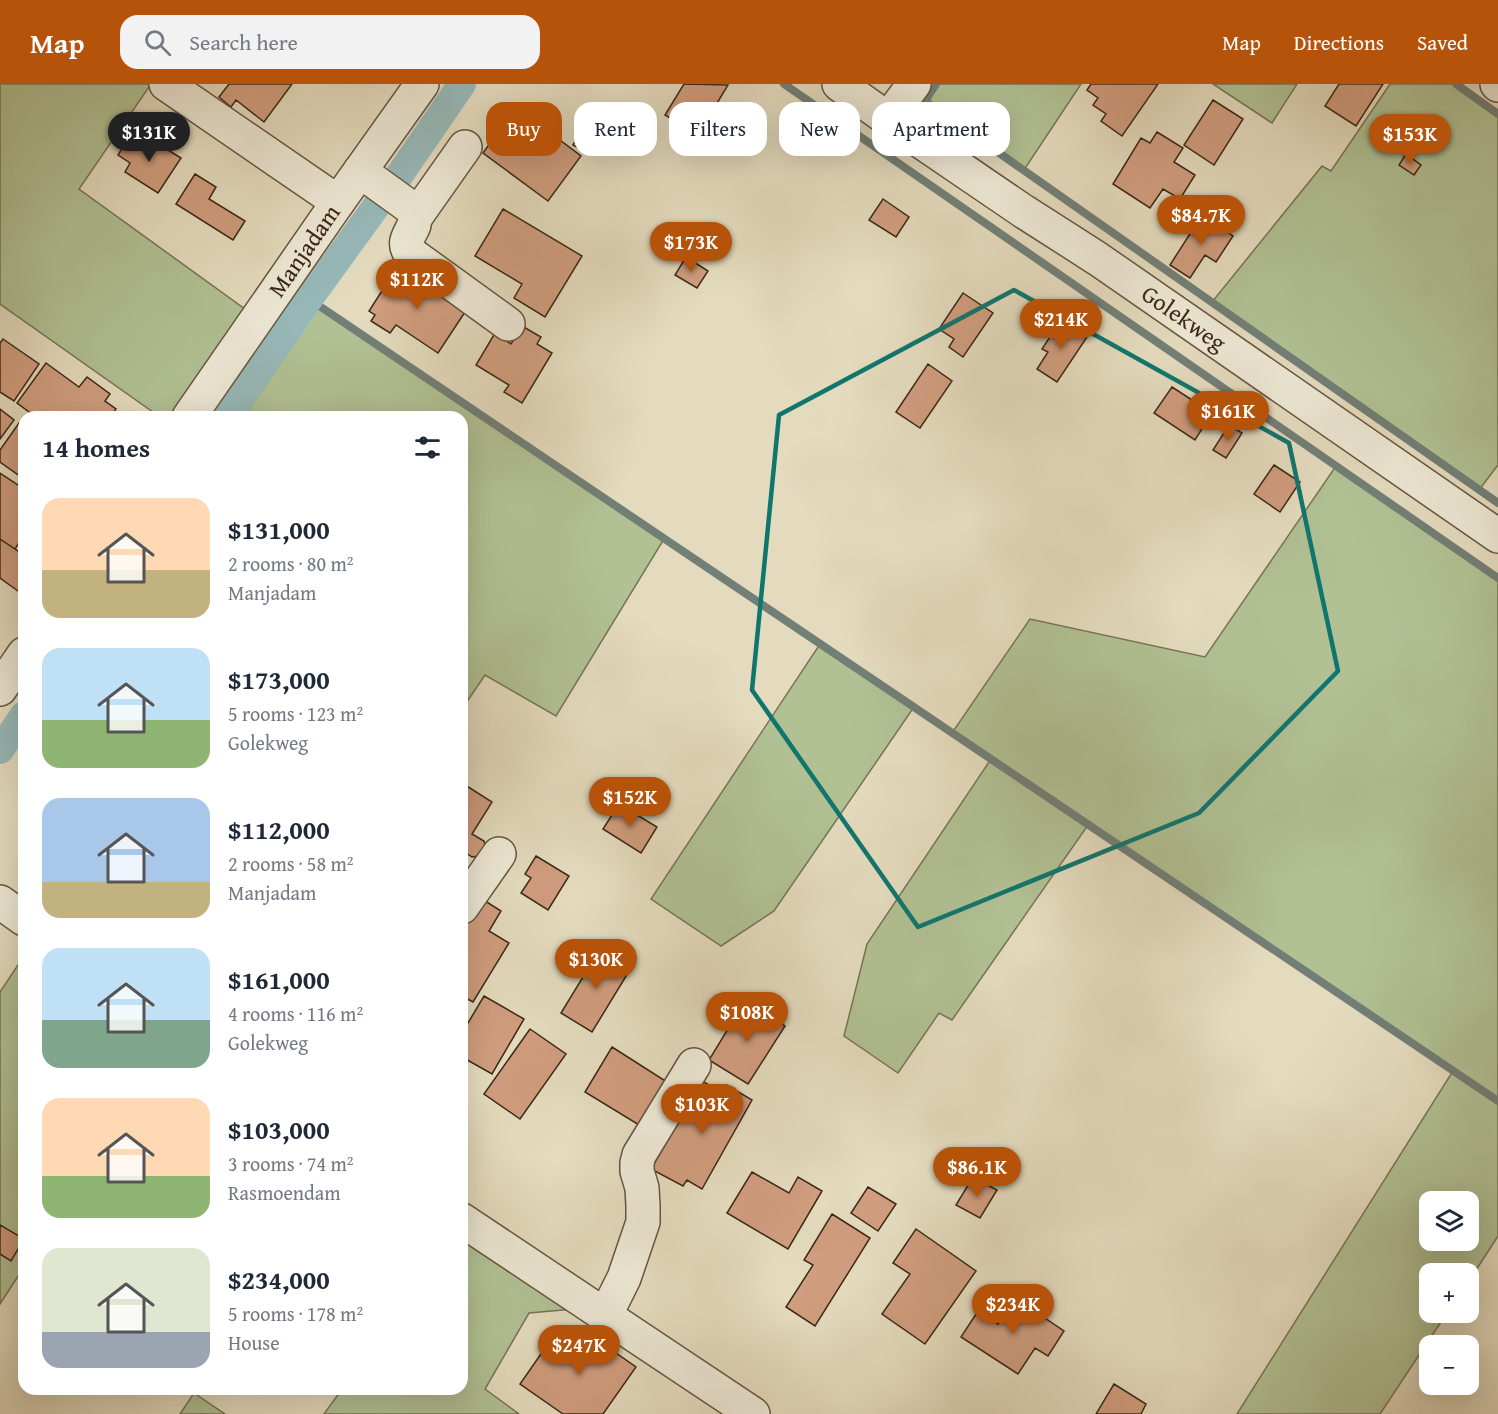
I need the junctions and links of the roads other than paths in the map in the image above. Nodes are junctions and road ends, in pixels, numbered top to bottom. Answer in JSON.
{"nodes":[{"id":1,"x":166,"y":84,"type":"edge"},
{"id":2,"x":422,"y":84,"type":"edge"},
{"id":3,"x":839,"y":84,"type":"edge"},
{"id":4,"x":914,"y":84,"type":"edge"},
{"id":5,"x":901,"y":102,"type":"edge"},
{"id":6,"x":872,"y":108,"type":"edge"},
{"id":7,"x":465,"y":147,"type":"dead end"},
{"id":8,"x":943,"y":156,"type":"edge"},
{"id":9,"x":360,"y":171,"type":"junction"},
{"id":10,"x":338,"y":202,"type":"junction"},
{"id":11,"x":415,"y":218,"type":"junction"},
{"id":12,"x":508,"y":324,"type":"dead end"},
{"id":13,"x":193,"y":411,"type":"edge"},
{"id":14,"x":1498,"y":536,"type":"edge"},
{"id":15,"x":18,"y":663,"type":"edge"},
{"id":16,"x":0,"y":689,"type":"edge"},
{"id":17,"x":499,"y":854,"type":"dead end"},
{"id":18,"x":468,"y":898,"type":"edge"},
{"id":19,"x":0,"y":902,"type":"edge"},
{"id":20,"x":18,"y":915,"type":"edge"},
{"id":21,"x":694,"y":1065,"type":"dead end"},
{"id":22,"x":468,"y":1224,"type":"edge"},
{"id":23,"x":605,"y":1316,"type":"junction"},
{"id":24,"x":753,"y":1414,"type":"edge"}],
"edges":[{"from":1,"to":10,"type":"street"},
{"from":2,"to":9,"type":"street","name":"Manjadam"},
{"from":3,"to":6,"type":"street","name":"Golekweg"},
{"from":4,"to":5,"type":"street"},
{"from":7,"to":11,"type":"street"},
{"from":8,"to":14,"type":"street","name":"Golekweg"},
{"from":9,"to":10,"type":"street","name":"Manjadam"},
{"from":9,"to":11,"type":"street"},
{"from":10,"to":13,"type":"street","name":"Manjadam"},
{"from":11,"to":12,"type":"street"},
{"from":15,"to":16,"type":"street"},
{"from":17,"to":18,"type":"street"},
{"from":19,"to":20,"type":"street"},
{"from":21,"to":23,"type":"street"},
{"from":22,"to":23,"type":"street"},
{"from":23,"to":24,"type":"street"}]}
